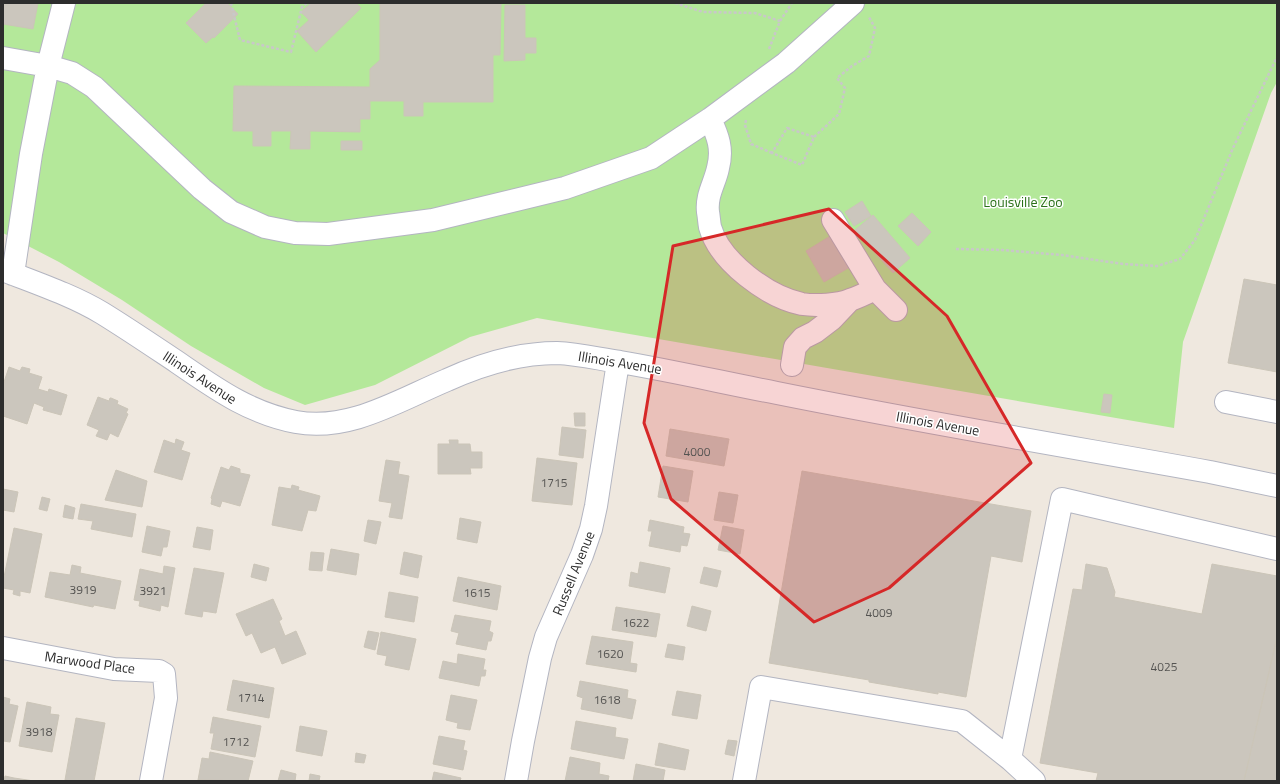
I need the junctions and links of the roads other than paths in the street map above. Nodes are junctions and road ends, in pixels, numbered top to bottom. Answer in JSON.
{"nodes":[{"id":1,"x":64,"y":3,"type":"edge"},
{"id":2,"x":861,"y":9,"type":"edge"},
{"id":3,"x":3,"y":58,"type":"edge"},
{"id":4,"x":48,"y":66,"type":"junction"},
{"id":5,"x":710,"y":119,"type":"junction"},
{"id":6,"x":833,"y":220,"type":"dead end"},
{"id":7,"x":8,"y":272,"type":"edge"},
{"id":8,"x":875,"y":289,"type":"junction"},
{"id":9,"x":849,"y":301,"type":"junction"},
{"id":10,"x":896,"y":310,"type":"dead end"},
{"id":11,"x":618,"y":362,"type":"junction"},
{"id":12,"x":792,"y":365,"type":"dead end"},
{"id":13,"x":1226,"y":402,"type":"dead end"},
{"id":14,"x":1277,"y":412,"type":"edge"},
{"id":15,"x":1277,"y":486,"type":"edge"},
{"id":16,"x":1277,"y":549,"type":"edge"},
{"id":17,"x":3,"y":648,"type":"edge"},
{"id":18,"x":1010,"y":759,"type":"junction"},
{"id":19,"x":1030,"y":780,"type":"edge"},
{"id":20,"x":151,"y":781,"type":"edge"},
{"id":21,"x":516,"y":781,"type":"edge"},
{"id":22,"x":744,"y":781,"type":"edge"}],
"edges":[{"from":1,"to":4,"type":"street"},
{"from":2,"to":5,"type":"street"},
{"from":3,"to":4,"type":"street"},
{"from":4,"to":5,"type":"street"},
{"from":4,"to":7,"type":"street"},
{"from":5,"to":9,"type":"street"},
{"from":6,"to":8,"type":"street"},
{"from":7,"to":11,"type":"street","name":"Illinois Avenue"},
{"from":8,"to":9,"type":"street"},
{"from":8,"to":10,"type":"street"},
{"from":9,"to":12,"type":"street"},
{"from":11,"to":15,"type":"street","name":"Illinois Avenue"},
{"from":11,"to":21,"type":"street","name":"Russell Avenue"},
{"from":13,"to":14,"type":"street"},
{"from":16,"to":18,"type":"street"},
{"from":17,"to":20,"type":"street","name":"Marwood Place"},
{"from":18,"to":19,"type":"street"},
{"from":18,"to":22,"type":"street"}]}
